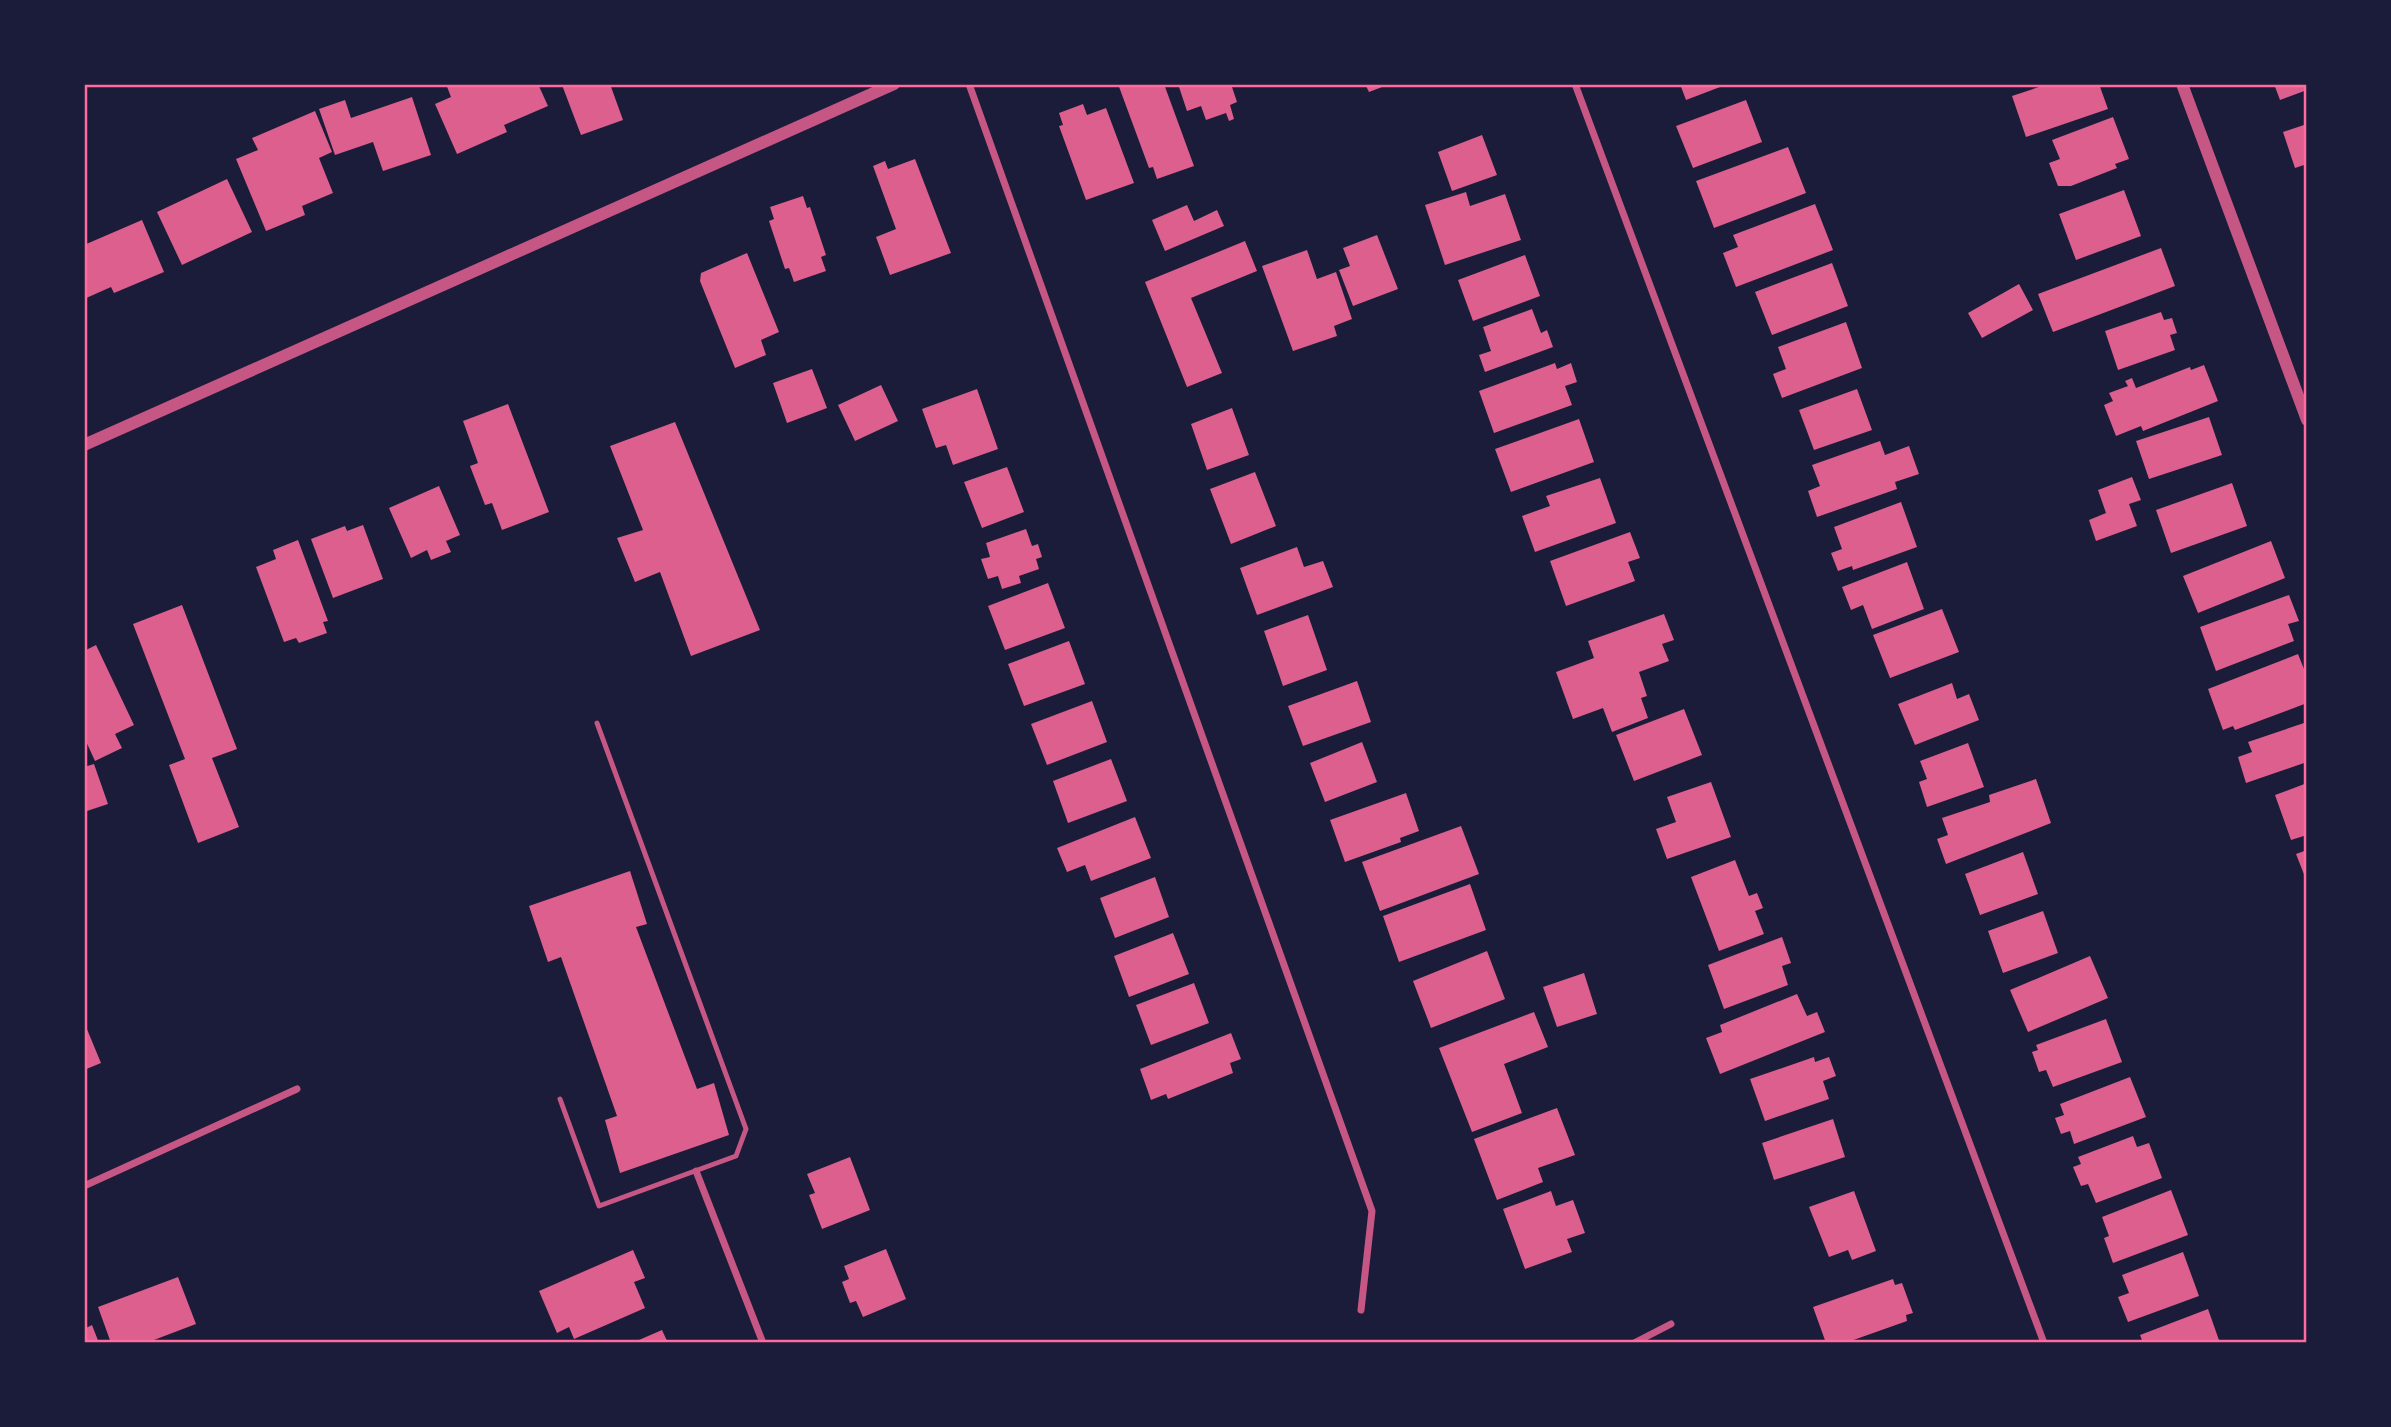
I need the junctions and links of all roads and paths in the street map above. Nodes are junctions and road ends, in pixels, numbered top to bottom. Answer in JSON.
{"nodes":[{"id":1,"x":894,"y":84,"type":"edge"},
{"id":2,"x":969,"y":84,"type":"edge"},
{"id":3,"x":1575,"y":84,"type":"edge"},
{"id":4,"x":2182,"y":84,"type":"edge"},
{"id":5,"x":2307,"y":420,"type":"edge"},
{"id":6,"x":84,"y":445,"type":"edge"},
{"id":7,"x":597,"y":723,"type":"dead end"},
{"id":8,"x":298,"y":1088,"type":"dead end"},
{"id":9,"x":560,"y":1099,"type":"dead end"},
{"id":10,"x":696,"y":1171,"type":"junction"},
{"id":11,"x":84,"y":1186,"type":"edge"},
{"id":12,"x":1361,"y":1310,"type":"dead end"},
{"id":13,"x":1671,"y":1324,"type":"dead end"},
{"id":14,"x":763,"y":1343,"type":"edge"},
{"id":15,"x":1634,"y":1343,"type":"edge"},
{"id":16,"x":2044,"y":1343,"type":"edge"}],
"edges":[{"from":1,"to":6,"type":"street"},
{"from":2,"to":12,"type":"street"},
{"from":3,"to":16,"type":"street"},
{"from":4,"to":5,"type":"street"},
{"from":7,"to":10,"type":"lane"},
{"from":8,"to":11,"type":"street"},
{"from":9,"to":10,"type":"lane"},
{"from":10,"to":14,"type":"street"},
{"from":13,"to":15,"type":"street"}]}
